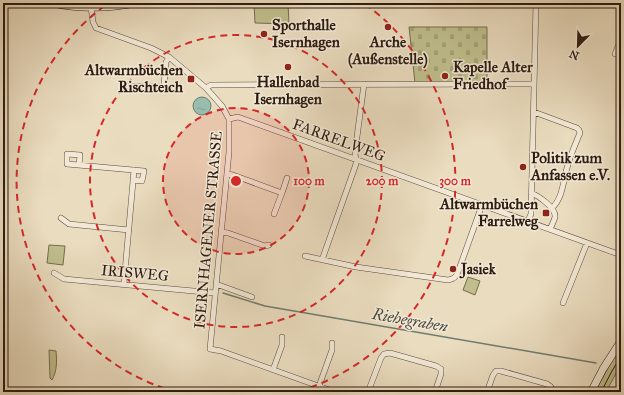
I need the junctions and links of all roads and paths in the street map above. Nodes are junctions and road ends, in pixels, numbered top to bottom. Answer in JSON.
{"nodes":[{"id":1,"x":53,"y":3,"type":"edge"},
{"id":2,"x":136,"y":3,"type":"edge"},
{"id":3,"x":536,"y":3,"type":"edge"},
{"id":4,"x":90,"y":7,"type":"junction"},
{"id":5,"x":621,"y":39,"type":"edge"},
{"id":6,"x":615,"y":54,"type":"dead end"},
{"id":7,"x":169,"y":57,"type":"junction"},
{"id":8,"x":364,"y":84,"type":"junction"},
{"id":9,"x":534,"y":84,"type":"junction"},
{"id":10,"x":129,"y":86,"type":"dead end"},
{"id":11,"x":206,"y":88,"type":"junction"},
{"id":12,"x":534,"y":112,"type":"junction"},
{"id":13,"x":229,"y":119,"type":"junction"},
{"id":14,"x":356,"y":159,"type":"junction"},
{"id":15,"x":79,"y":165,"type":"dead end"},
{"id":16,"x":134,"y":170,"type":"junction"},
{"id":17,"x":227,"y":174,"type":"junction"},
{"id":18,"x":287,"y":178,"type":"dead end"},
{"id":19,"x":134,"y":180,"type":"junction"},
{"id":20,"x":282,"y":193,"type":"junction"},
{"id":21,"x":532,"y":193,"type":"junction"},
{"id":22,"x":482,"y":205,"type":"junction"},
{"id":23,"x":552,"y":208,"type":"junction"},
{"id":24,"x":274,"y":214,"type":"dead end"},
{"id":25,"x":61,"y":218,"type":"dead end"},
{"id":26,"x":528,"y":221,"type":"junction"},
{"id":27,"x":550,"y":229,"type":"junction"},
{"id":28,"x":129,"y":230,"type":"junction"},
{"id":29,"x":221,"y":232,"type":"junction"},
{"id":30,"x":587,"y":242,"type":"junction"},
{"id":31,"x":269,"y":245,"type":"dead end"},
{"id":32,"x":621,"y":255,"type":"edge"},
{"id":33,"x":305,"y":256,"type":"dead end"},
{"id":34,"x":322,"y":260,"type":"junction"},
{"id":35,"x":54,"y":273,"type":"dead end"},
{"id":36,"x":124,"y":284,"type":"junction"},
{"id":37,"x":216,"y":284,"type":"junction"},
{"id":38,"x":215,"y":293,"type":"junction"},
{"id":39,"x":252,"y":297,"type":"dead end"},
{"id":40,"x":563,"y":303,"type":"dead end"},
{"id":41,"x":282,"y":337,"type":"dead end"},
{"id":42,"x":621,"y":341,"type":"edge"},
{"id":43,"x":332,"y":343,"type":"dead end"},
{"id":44,"x":273,"y":370,"type":"junction"},
{"id":45,"x":319,"y":386,"type":"junction"},
{"id":46,"x":621,"y":389,"type":"edge"},
{"id":47,"x":335,"y":392,"type":"edge"},
{"id":48,"x":368,"y":392,"type":"edge"},
{"id":49,"x":435,"y":392,"type":"edge"},
{"id":50,"x":487,"y":392,"type":"edge"},
{"id":51,"x":551,"y":392,"type":"edge"},
{"id":52,"x":591,"y":392,"type":"edge"},
{"id":53,"x":619,"y":392,"type":"edge"}],
"edges":[{"from":1,"to":4,"type":"main road"},
{"from":2,"to":4,"type":"main road"},
{"from":3,"to":9,"type":"street"},
{"from":4,"to":7,"type":"street","name":"ISERNHAGENER STRASSE"},
{"from":5,"to":6,"type":"street"},
{"from":7,"to":10,"type":"street"},
{"from":7,"to":11,"type":"street","name":"ISERNHAGENER STRASSE"},
{"from":8,"to":9,"type":"street"},
{"from":8,"to":11,"type":"street"},
{"from":8,"to":14,"type":"street"},
{"from":9,"to":12,"type":"street"},
{"from":11,"to":13,"type":"street","name":"ISERNHAGENER STRASSE"},
{"from":12,"to":21,"type":"street"},
{"from":12,"to":23,"type":"street"},
{"from":13,"to":14,"type":"street","name":"FARRELWEG"},
{"from":13,"to":17,"type":"street","name":"ISERNHAGENER STRASSE"},
{"from":14,"to":22,"type":"street","name":"FARRELWEG"},
{"from":14,"to":34,"type":"street"},
{"from":15,"to":16,"type":"street"},
{"from":16,"to":19,"type":"street"},
{"from":16,"to":19,"type":"street"},
{"from":17,"to":20,"type":"street"},
{"from":17,"to":29,"type":"street","name":"ISERNHAGENER STRASSE"},
{"from":18,"to":20,"type":"street"},
{"from":19,"to":28,"type":"street"},
{"from":20,"to":24,"type":"street"},
{"from":21,"to":23,"type":"street"},
{"from":21,"to":26,"type":"street"},
{"from":22,"to":26,"type":"street","name":"FARRELWEG"},
{"from":22,"to":34,"type":"street"},
{"from":23,"to":27,"type":"street"},
{"from":25,"to":28,"type":"street"},
{"from":26,"to":27,"type":"street","name":"FARRELWEG"},
{"from":27,"to":30,"type":"street","name":"FARRELWEG"},
{"from":28,"to":36,"type":"street"},
{"from":29,"to":31,"type":"street"},
{"from":29,"to":37,"type":"street","name":"ISERNHAGENER STRASSE"},
{"from":30,"to":32,"type":"street","name":"FARRELWEG"},
{"from":30,"to":40,"type":"street"},
{"from":33,"to":34,"type":"street"},
{"from":35,"to":36,"type":"street","name":"IRISWEG"},
{"from":36,"to":38,"type":"street","name":"IRISWEG"},
{"from":37,"to":38,"type":"street","name":"ISERNHAGENER STRASSE"},
{"from":37,"to":39,"type":"street"},
{"from":38,"to":44,"type":"street","name":"ISERNHAGENER STRASSE"},
{"from":41,"to":44,"type":"street"},
{"from":42,"to":52,"type":"main road"},
{"from":43,"to":45,"type":"street"},
{"from":44,"to":45,"type":"street","name":"ISERNHAGENER STRASSE"},
{"from":45,"to":47,"type":"street","name":"ISERNHAGENER STRASSE"},
{"from":46,"to":53,"type":"street"},
{"from":48,"to":49,"type":"street"},
{"from":50,"to":51,"type":"street"}]}
